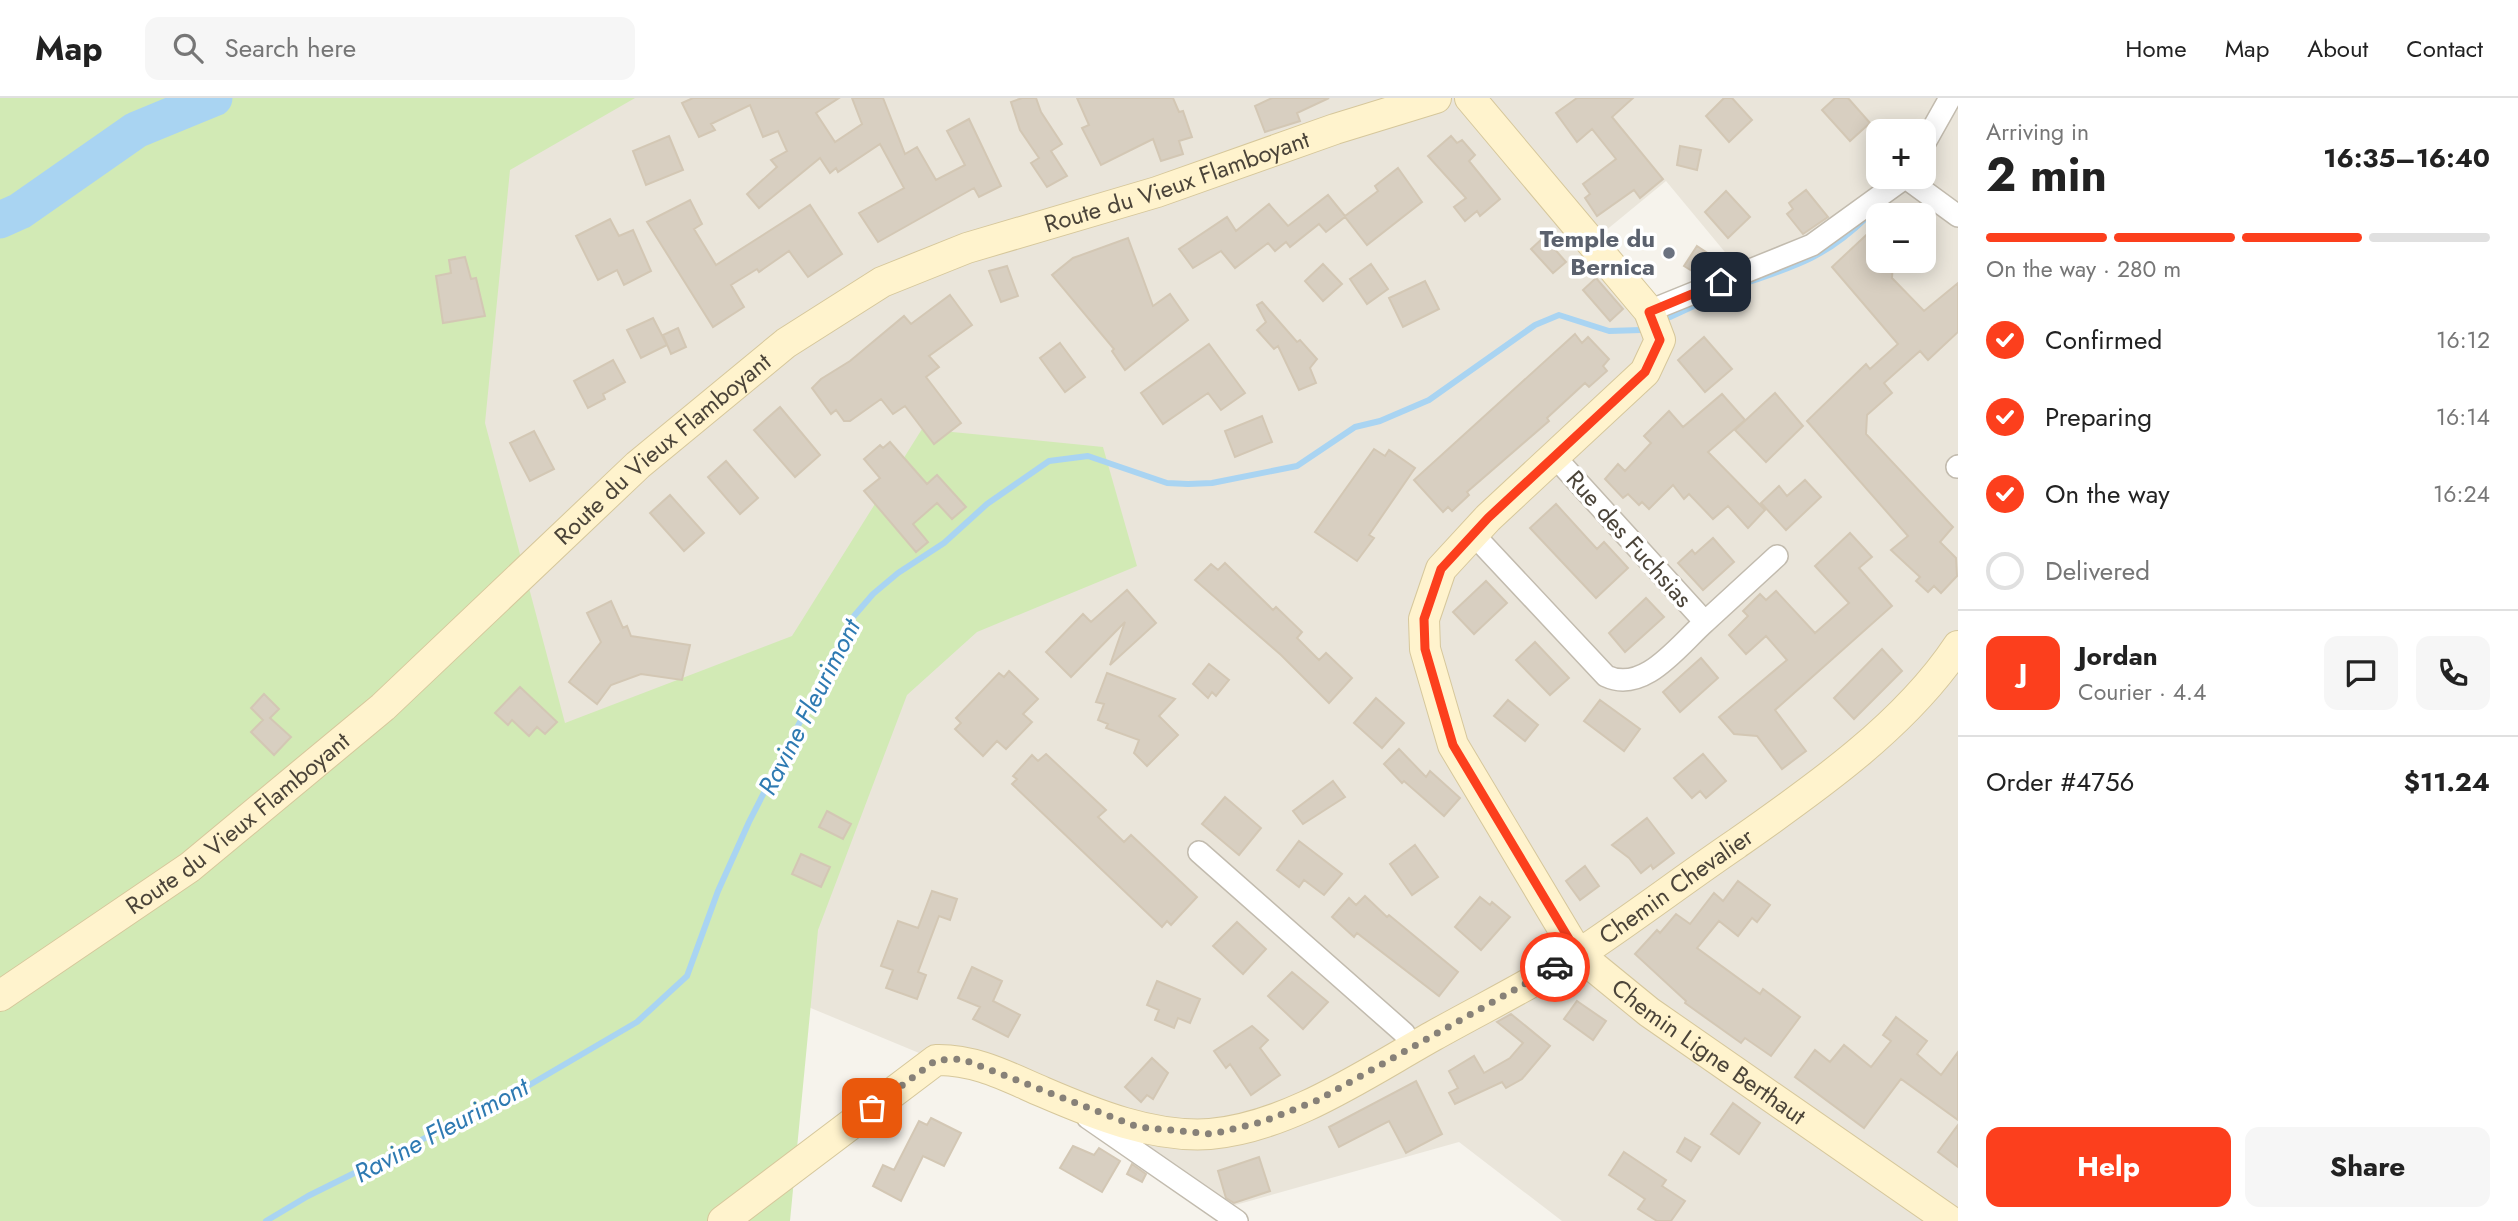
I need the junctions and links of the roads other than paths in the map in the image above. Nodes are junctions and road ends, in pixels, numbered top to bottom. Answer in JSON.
{"nodes":[{"id":1,"x":1436,"y":98,"type":"edge"},
{"id":2,"x":1470,"y":98,"type":"edge"},
{"id":3,"x":1950,"y":98,"type":"edge"},
{"id":4,"x":1936,"y":123,"type":"edge"},
{"id":5,"x":1890,"y":189,"type":"edge"},
{"id":6,"x":1922,"y":189,"type":"edge"},
{"id":7,"x":1958,"y":216,"type":"edge"},
{"id":8,"x":1649,"y":312,"type":"junction"},
{"id":9,"x":1554,"y":456,"type":"junction"},
{"id":10,"x":1473,"y":534,"type":"junction"},
{"id":11,"x":1777,"y":556,"type":"dead end"},
{"id":12,"x":1704,"y":622,"type":"junction"},
{"id":13,"x":1958,"y":646,"type":"edge"},
{"id":14,"x":1199,"y":852,"type":"dead end"},
{"id":15,"x":1578,"y":954,"type":"junction"},
{"id":16,"x":0,"y":996,"type":"edge"},
{"id":17,"x":1412,"y":1048,"type":"junction"},
{"id":18,"x":1060,"y":1100,"type":"junction"},
{"id":19,"x":723,"y":1221,"type":"edge"},
{"id":20,"x":1237,"y":1221,"type":"edge"},
{"id":21,"x":1950,"y":1221,"type":"edge"}],
"edges":[{"from":1,"to":16,"type":"street","name":"Route du Vieux Flamboyant"},
{"from":2,"to":8,"type":"street","name":"Chemin Ligne Berthaut"},
{"from":3,"to":4,"type":"street"},
{"from":5,"to":8,"type":"street"},
{"from":6,"to":7,"type":"street"},
{"from":8,"to":9,"type":"street","name":"Chemin Ligne Berthaut"},
{"from":9,"to":10,"type":"street","name":"Chemin Ligne Berthaut"},
{"from":9,"to":12,"type":"street","name":"Rue des Fuchsias"},
{"from":10,"to":12,"type":"street","name":"Rue des Fuchsias"},
{"from":10,"to":15,"type":"street","name":"Chemin Ligne Berthaut"},
{"from":11,"to":12,"type":"street","name":"Rue des Fuchsias"},
{"from":13,"to":15,"type":"street","name":"Chemin Chevalier"},
{"from":14,"to":17,"type":"street"},
{"from":15,"to":17,"type":"street","name":"Chemin Chevalier"},
{"from":15,"to":21,"type":"street","name":"Chemin Ligne Berthaut"},
{"from":17,"to":18,"type":"street","name":"Chemin Chevalier"},
{"from":18,"to":19,"type":"street","name":"Chemin Chevalier"},
{"from":18,"to":20,"type":"street"}]}
